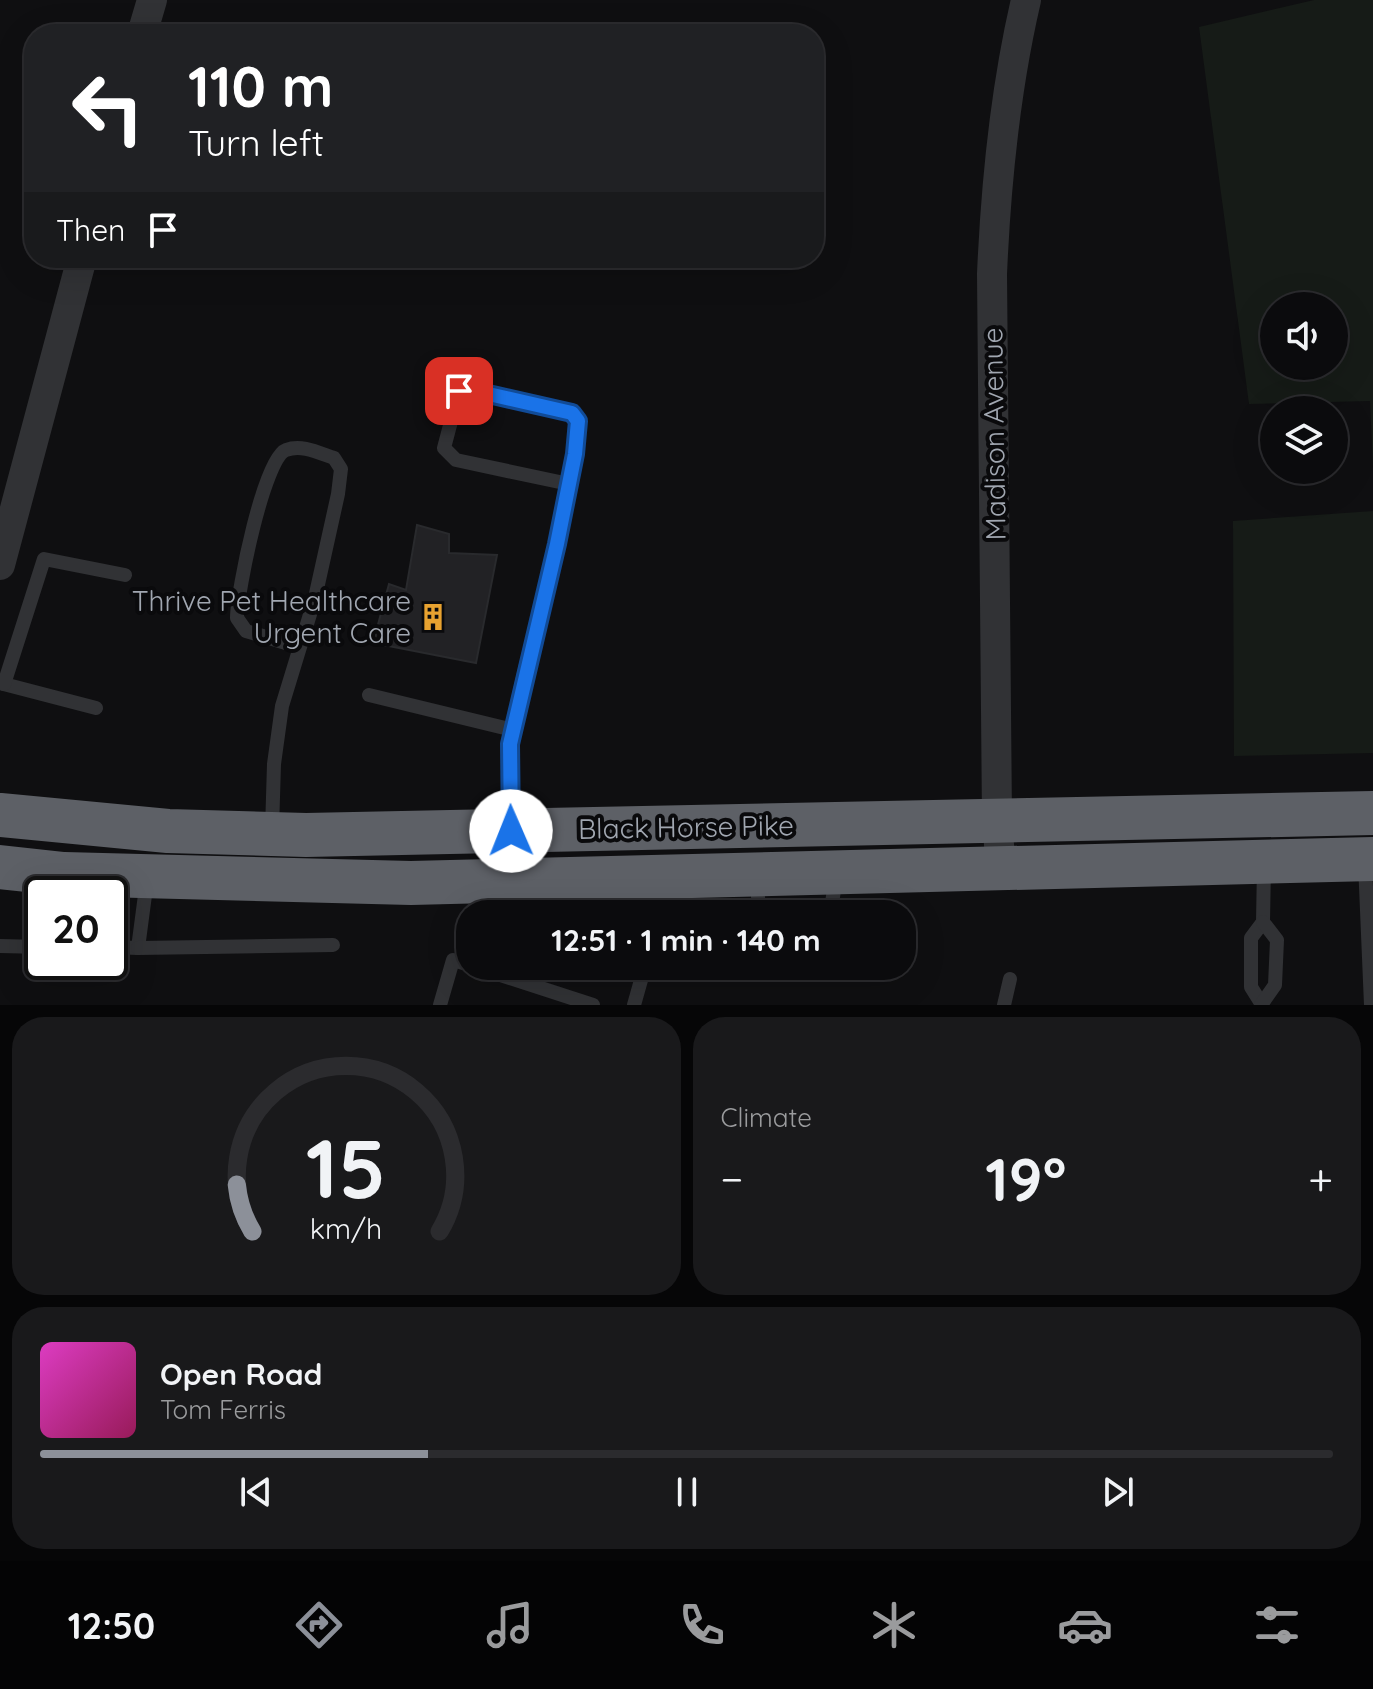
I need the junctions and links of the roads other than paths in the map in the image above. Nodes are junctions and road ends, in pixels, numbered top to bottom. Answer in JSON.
{"nodes":[{"id":1,"x":152,"y":0,"type":"edge"},
{"id":2,"x":1026,"y":0,"type":"edge"},
{"id":3,"x":145,"y":24,"type":"edge"},
{"id":4,"x":79,"y":268,"type":"edge"},
{"id":5,"x":569,"y":484,"type":"junction"},
{"id":6,"x":0,"y":565,"type":"edge"},
{"id":7,"x":125,"y":575,"type":"dead end"},
{"id":8,"x":299,"y":647,"type":"junction"},
{"id":9,"x":2,"y":683,"type":"edge"},
{"id":10,"x":369,"y":695,"type":"dead end"},
{"id":11,"x":96,"y":708,"type":"dead end"},
{"id":12,"x":513,"y":730,"type":"junction"},
{"id":13,"x":1373,"y":813,"type":"edge"},
{"id":14,"x":0,"y":815,"type":"edge"},
{"id":15,"x":1270,"y":815,"type":"junction"},
{"id":16,"x":997,"y":819,"type":"junction"},
{"id":17,"x":511,"y":831,"type":"junction"},
{"id":18,"x":272,"y":834,"type":"junction"},
{"id":19,"x":1369,"y":859,"type":"edge"},
{"id":20,"x":1266,"y":860,"type":"junction"},
{"id":21,"x":0,"y":867,"type":"edge"},
{"id":22,"x":1001,"y":870,"type":"junction"},
{"id":23,"x":147,"y":876,"type":"junction"},
{"id":24,"x":758,"y":894,"type":"edge"},
{"id":25,"x":834,"y":894,"type":"edge"},
{"id":26,"x":639,"y":896,"type":"edge"},
{"id":27,"x":1263,"y":922,"type":"junction"},
{"id":28,"x":333,"y":945,"type":"dead end"},
{"id":29,"x":0,"y":946,"type":"edge"},
{"id":30,"x":24,"y":947,"type":"edge"},
{"id":31,"x":128,"y":948,"type":"edge"},
{"id":32,"x":138,"y":948,"type":"junction"},
{"id":33,"x":456,"y":961,"type":"edge"},
{"id":34,"x":1010,"y":979,"type":"dead end"},
{"id":35,"x":515,"y":980,"type":"edge"},
{"id":36,"x":641,"y":980,"type":"edge"},
{"id":37,"x":1261,"y":1004,"type":"edge"},
{"id":38,"x":440,"y":1005,"type":"edge"},
{"id":39,"x":593,"y":1005,"type":"edge"},
{"id":40,"x":634,"y":1005,"type":"edge"},
{"id":41,"x":1004,"y":1005,"type":"edge"},
{"id":42,"x":1371,"y":1005,"type":"edge"}],
"edges":[{"from":1,"to":3,"type":"street"},
{"from":2,"to":16,"type":"street","name":"Madison Avenue"},
{"from":4,"to":6,"type":"street"},
{"from":5,"to":5,"type":"lane"},
{"from":5,"to":12,"type":"lane"},
{"from":7,"to":9,"type":"lane"},
{"from":8,"to":8,"type":"lane"},
{"from":8,"to":18,"type":"lane"},
{"from":9,"to":11,"type":"lane"},
{"from":10,"to":12,"type":"lane"},
{"from":12,"to":17,"type":"lane"},
{"from":13,"to":15,"type":"highway","name":"Black Horse Pike"},
{"from":14,"to":18,"type":"highway","name":"Black Horse Pike"},
{"from":15,"to":16,"type":"highway","name":"Black Horse Pike"},
{"from":15,"to":20,"type":"street"},
{"from":16,"to":17,"type":"highway","name":"Black Horse Pike"},
{"from":16,"to":22,"type":"street","name":"Madison Avenue"},
{"from":17,"to":18,"type":"highway","name":"Black Horse Pike"},
{"from":19,"to":20,"type":"highway","name":"Black Horse Pike"},
{"from":19,"to":42,"type":"lane"},
{"from":20,"to":22,"type":"highway","name":"Black Horse Pike"},
{"from":20,"to":27,"type":"lane"},
{"from":21,"to":23,"type":"highway","name":"Black Horse Pike"},
{"from":22,"to":25,"type":"highway","name":"Black Horse Pike"},
{"from":23,"to":26,"type":"highway","name":"Black Horse Pike"},
{"from":23,"to":32,"type":"lane"},
{"from":24,"to":25,"type":"highway","name":"Black Horse Pike"},
{"from":24,"to":26,"type":"highway","name":"Black Horse Pike"},
{"from":27,"to":37,"type":"lane"},
{"from":27,"to":37,"type":"lane"},
{"from":28,"to":32,"type":"lane"},
{"from":29,"to":30,"type":"lane"},
{"from":31,"to":32,"type":"lane"},
{"from":33,"to":38,"type":"lane"},
{"from":34,"to":41,"type":"lane"},
{"from":35,"to":39,"type":"lane"},
{"from":36,"to":40,"type":"lane"}]}
